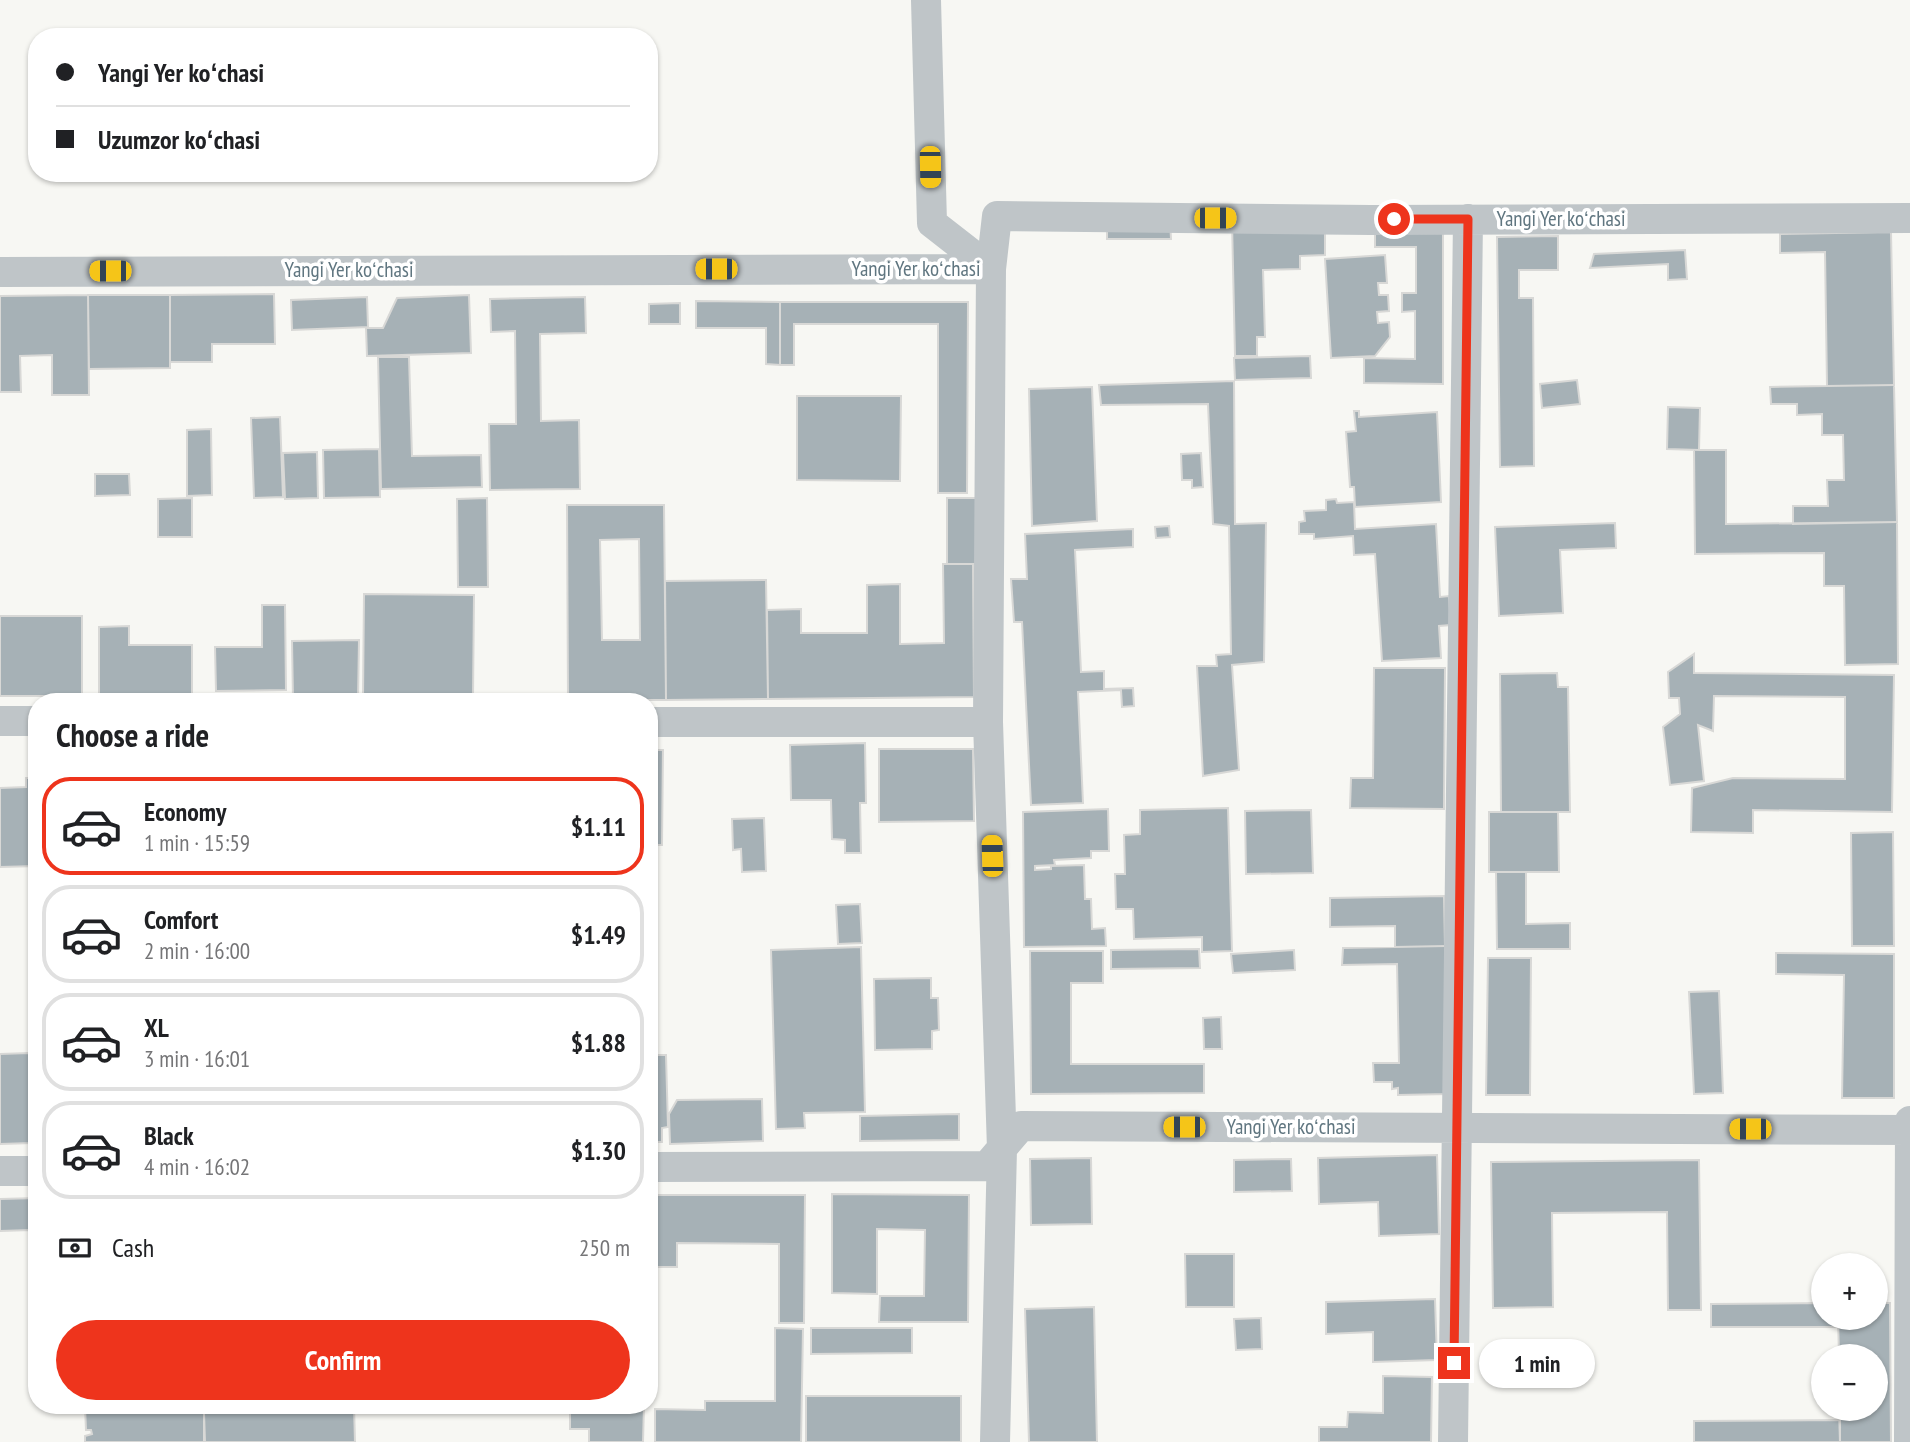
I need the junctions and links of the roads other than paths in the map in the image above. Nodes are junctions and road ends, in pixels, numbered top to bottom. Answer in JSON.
{"nodes":[{"id":1,"x":926,"y":0,"type":"edge"},
{"id":2,"x":1910,"y":218,"type":"edge"},
{"id":3,"x":1468,"y":219,"type":"junction"},
{"id":4,"x":991,"y":269,"type":"junction"},
{"id":5,"x":0,"y":272,"type":"edge"},
{"id":6,"x":0,"y":721,"type":"edge"},
{"id":7,"x":28,"y":721,"type":"edge"},
{"id":8,"x":658,"y":722,"type":"edge"},
{"id":9,"x":988,"y":722,"type":"junction"},
{"id":10,"x":1910,"y":1121,"type":"edge"},
{"id":11,"x":1456,"y":1128,"type":"junction"},
{"id":12,"x":1910,"y":1130,"type":"edge"},
{"id":13,"x":1002,"y":1149,"type":"junction"},
{"id":14,"x":658,"y":1167,"type":"edge"},
{"id":15,"x":0,"y":1171,"type":"edge"},
{"id":16,"x":28,"y":1171,"type":"edge"},
{"id":17,"x":995,"y":1442,"type":"edge"},
{"id":18,"x":1452,"y":1442,"type":"edge"},
{"id":19,"x":1909,"y":1442,"type":"edge"}],
"edges":[{"from":1,"to":4,"type":"street"},
{"from":2,"to":3,"type":"street","name":"Yangi Yer koʻchasi"},
{"from":3,"to":4,"type":"street","name":"Yangi Yer koʻchasi"},
{"from":3,"to":11,"type":"street"},
{"from":4,"to":5,"type":"street","name":"Yangi Yer koʻchasi"},
{"from":4,"to":9,"type":"street"},
{"from":6,"to":7,"type":"street"},
{"from":8,"to":9,"type":"street"},
{"from":9,"to":13,"type":"street"},
{"from":10,"to":12,"type":"street"},
{"from":11,"to":12,"type":"street","name":"Yangi Yer koʻchasi"},
{"from":11,"to":13,"type":"street","name":"Yangi Yer koʻchasi"},
{"from":11,"to":18,"type":"street"},
{"from":12,"to":19,"type":"street"},
{"from":13,"to":14,"type":"street","name":"Yangi Yer koʻchasi"},
{"from":13,"to":17,"type":"street"},
{"from":15,"to":16,"type":"street"}]}
